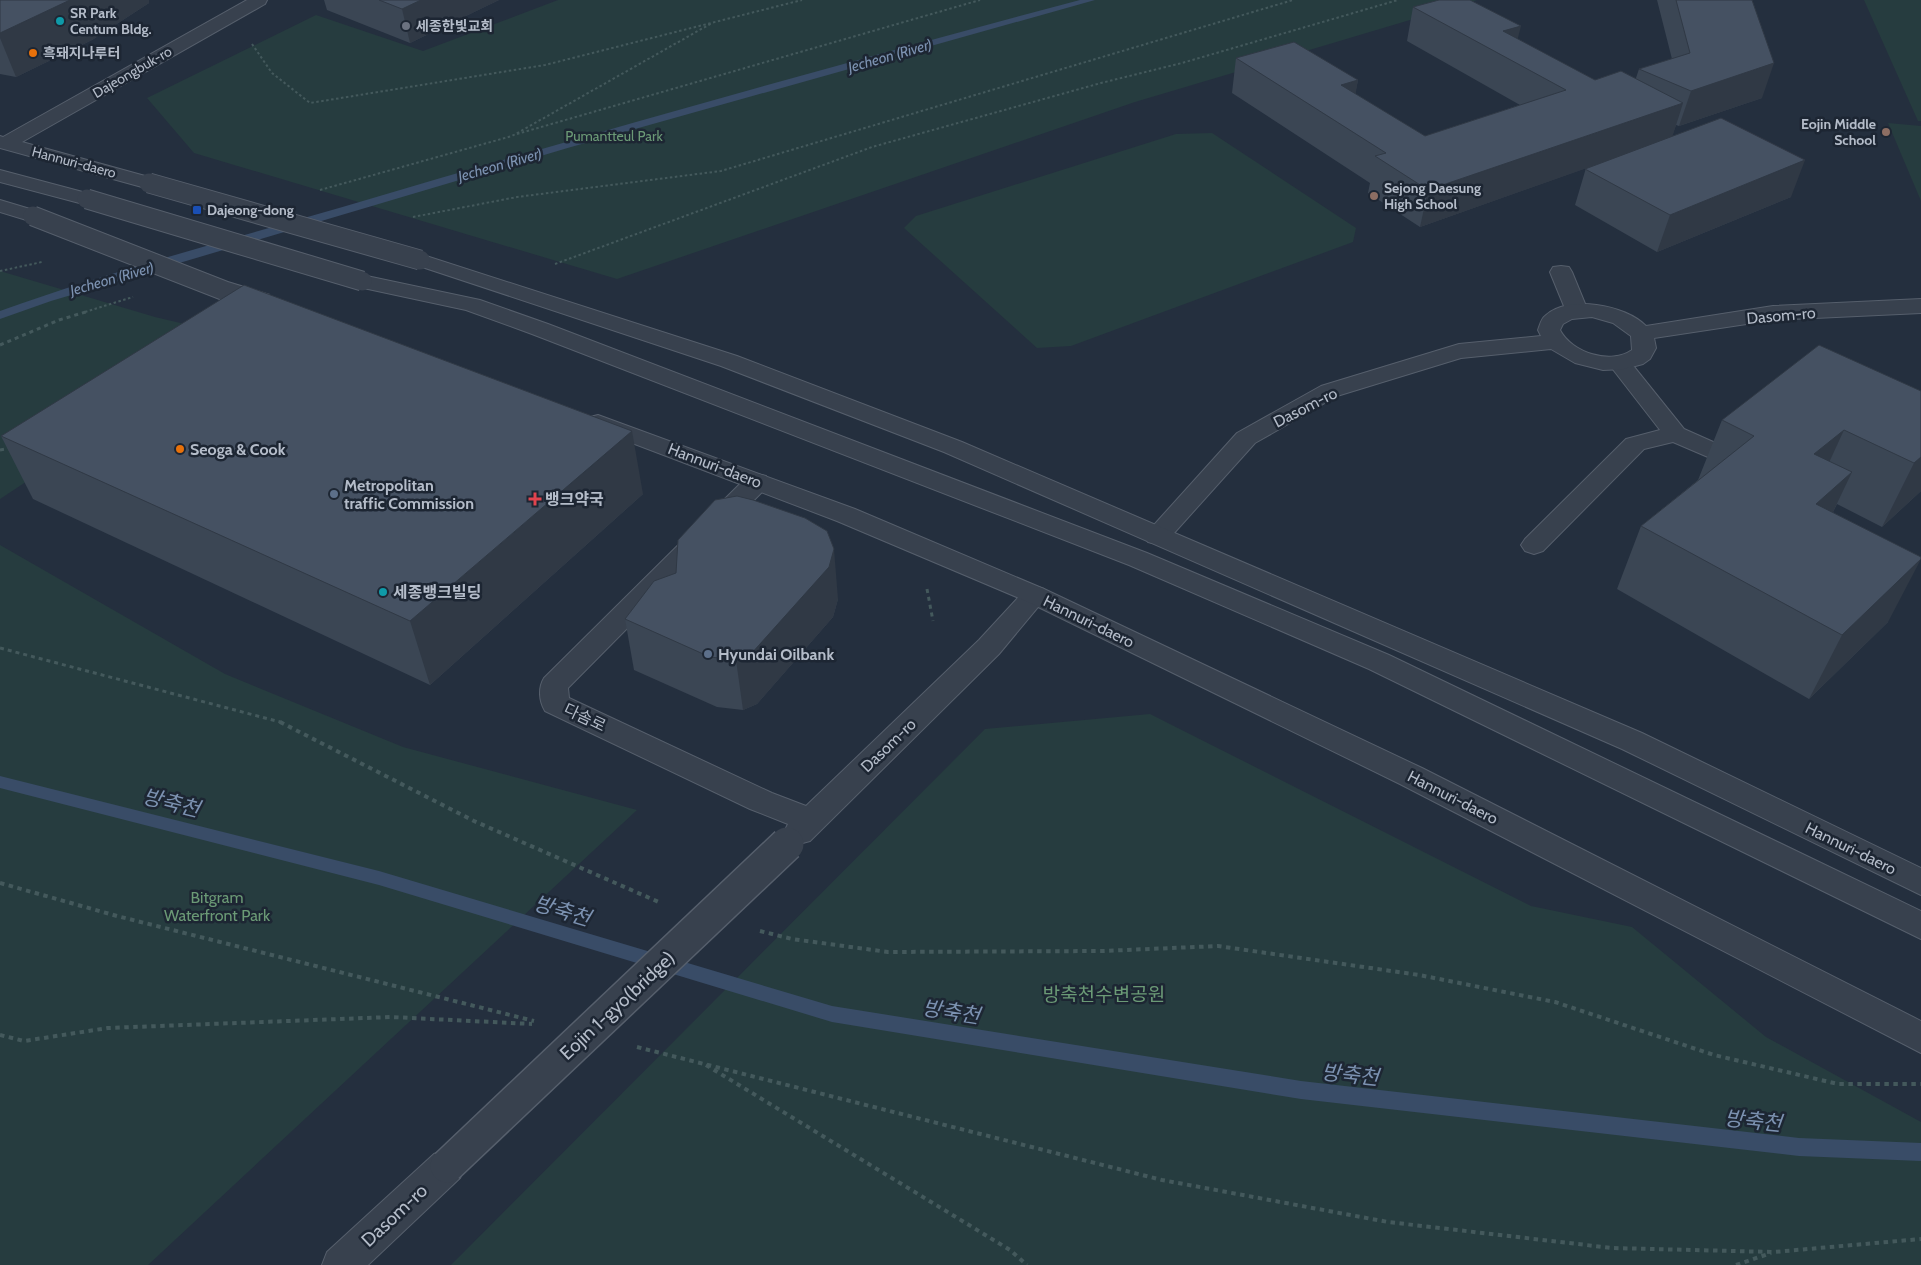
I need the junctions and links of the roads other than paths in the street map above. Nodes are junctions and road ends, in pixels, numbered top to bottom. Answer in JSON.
{"nodes":[{"id":1,"x":258,"y":0,"type":"edge"},
{"id":2,"x":3,"y":143,"type":"edge"},
{"id":3,"x":0,"y":176,"type":"edge"},
{"id":4,"x":0,"y":206,"type":"edge"},
{"id":5,"x":1561,"y":272,"type":"dead end"},
{"id":6,"x":1921,"y":306,"type":"edge"},
{"id":7,"x":286,"y":310,"type":"edge"},
{"id":8,"x":1577,"y":310,"type":"junction"},
{"id":9,"x":1642,"y":333,"type":"junction"},
{"id":10,"x":1553,"y":342,"type":"junction"},
{"id":11,"x":1619,"y":363,"type":"junction"},
{"id":12,"x":576,"y":414,"type":"edge"},
{"id":13,"x":1675,"y":434,"type":"junction"},
{"id":14,"x":1729,"y":458,"type":"edge"},
{"id":15,"x":757,"y":482,"type":"junction"},
{"id":16,"x":1157,"y":536,"type":"junction"},
{"id":17,"x":1534,"y":545,"type":"dead end"},
{"id":18,"x":1035,"y":595,"type":"junction"},
{"id":19,"x":811,"y":820,"type":"junction"},
{"id":20,"x":787,"y":844,"type":"joint"},
{"id":21,"x":1921,"y":882,"type":"edge"},
{"id":22,"x":1921,"y":926,"type":"edge"},
{"id":23,"x":1921,"y":1038,"type":"edge"},
{"id":24,"x":447,"y":1166,"type":"joint"},
{"id":25,"x":341,"y":1265,"type":"edge"}],
"edges":[{"from":1,"to":2,"type":"street","name":"Dajeongbuk-ro"},
{"from":2,"to":16,"type":"street","name":"Hannuri-daero","bridge":true},
{"from":3,"to":22,"type":"street","bridge":true},
{"from":4,"to":7,"type":"street","bridge":true},
{"from":5,"to":8,"type":"street"},
{"from":6,"to":9,"type":"street","name":"Dasom-ro"},
{"from":8,"to":9,"type":"street"},
{"from":8,"to":10,"type":"street"},
{"from":9,"to":11,"type":"street"},
{"from":10,"to":11,"type":"street"},
{"from":10,"to":16,"type":"street","name":"Dasom-ro"},
{"from":11,"to":13,"type":"street"},
{"from":12,"to":15,"type":"street","name":"Hannuri-daero"},
{"from":13,"to":14,"type":"street"},
{"from":13,"to":17,"type":"street"},
{"from":15,"to":18,"type":"street","name":"Hannuri-daero"},
{"from":15,"to":19,"type":"street","name":"다솜로"},
{"from":16,"to":21,"type":"street","name":"Hannuri-daero"},
{"from":18,"to":19,"type":"street","name":"Dasom-ro"},
{"from":18,"to":23,"type":"street","name":"Hannuri-daero"},
{"from":19,"to":20,"type":"street","name":"Dasom-ro"},
{"from":20,"to":24,"type":"street","name":"Eojin 1-gyo(bridge)","bridge":true},
{"from":24,"to":25,"type":"street","name":"Dasom-ro"}]}
